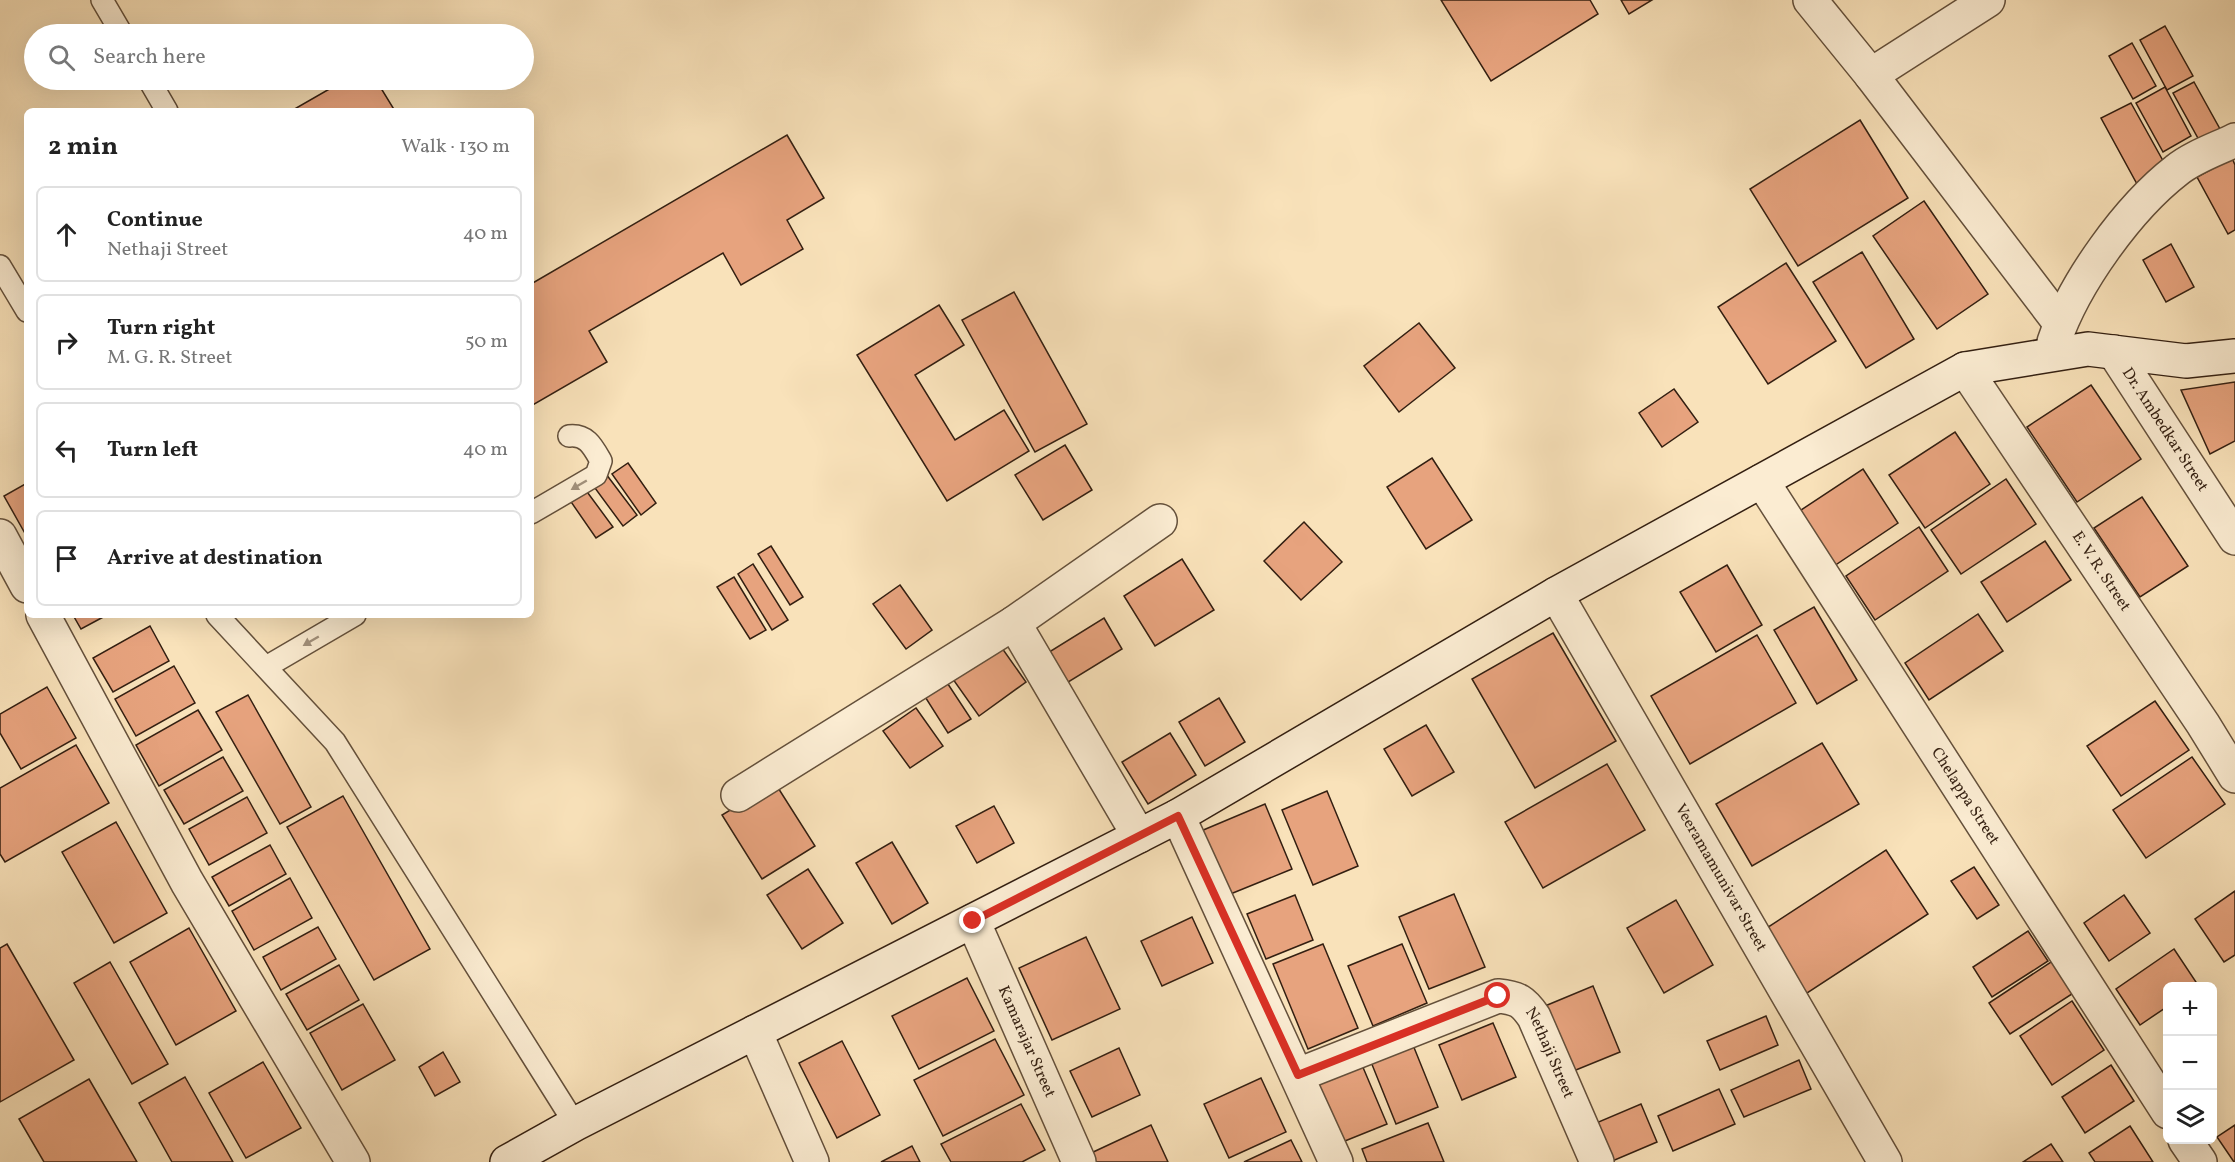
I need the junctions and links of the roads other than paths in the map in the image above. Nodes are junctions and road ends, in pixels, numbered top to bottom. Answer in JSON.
{"nodes":[{"id":1,"x":102,"y":0,"type":"edge"},
{"id":2,"x":1810,"y":0,"type":"edge"},
{"id":3,"x":1988,"y":0,"type":"edge"},
{"id":4,"x":116,"y":24,"type":"edge"},
{"id":5,"x":1870,"y":75,"type":"junction"},
{"id":6,"x":155,"y":90,"type":"edge"},
{"id":7,"x":165,"y":108,"type":"edge"},
{"id":8,"x":2235,"y":140,"type":"edge"},
{"id":9,"x":0,"y":266,"type":"edge"},
{"id":10,"x":24,"y":306,"type":"edge"},
{"id":11,"x":2060,"y":323,"type":"junction"},
{"id":12,"x":2114,"y":352,"type":"junction"},
{"id":13,"x":2050,"y":355,"type":"junction"},
{"id":14,"x":2235,"y":356,"type":"edge"},
{"id":15,"x":1965,"y":369,"type":"junction"},
{"id":16,"x":569,"y":436,"type":"dead end"},
{"id":17,"x":1762,"y":481,"type":"junction"},
{"id":18,"x":534,"y":511,"type":"edge"},
{"id":19,"x":1160,"y":521,"type":"dead end"},
{"id":20,"x":0,"y":536,"type":"edge"},
{"id":21,"x":2235,"y":538,"type":"edge"},
{"id":22,"x":24,"y":580,"type":"edge"},
{"id":23,"x":1556,"y":594,"type":"junction"},
{"id":24,"x":45,"y":618,"type":"edge"},
{"id":25,"x":228,"y":618,"type":"edge"},
{"id":26,"x":350,"y":618,"type":"edge"},
{"id":27,"x":1014,"y":623,"type":"junction"},
{"id":28,"x":266,"y":667,"type":"junction"},
{"id":29,"x":2235,"y":776,"type":"edge"},
{"id":30,"x":738,"y":795,"type":"dead end"},
{"id":31,"x":1178,"y":816,"type":"junction"},
{"id":32,"x":1139,"y":836,"type":"junction"},
{"id":33,"x":973,"y":921,"type":"junction"},
{"id":34,"x":755,"y":1032,"type":"junction"},
{"id":35,"x":1298,"y":1075,"type":"junction"},
{"id":36,"x":2163,"y":1104,"type":"edge"},
{"id":37,"x":575,"y":1124,"type":"junction"},
{"id":38,"x":2188,"y":1144,"type":"edge"},
{"id":39,"x":353,"y":1162,"type":"edge"},
{"id":40,"x":507,"y":1162,"type":"edge"},
{"id":41,"x":812,"y":1162,"type":"edge"},
{"id":42,"x":1079,"y":1162,"type":"edge"},
{"id":43,"x":1336,"y":1162,"type":"edge"},
{"id":44,"x":1597,"y":1162,"type":"edge"},
{"id":45,"x":1885,"y":1162,"type":"edge"},
{"id":46,"x":2200,"y":1162,"type":"edge"}],
"edges":[{"from":1,"to":4,"type":"lane"},
{"from":2,"to":5,"type":"street"},
{"from":3,"to":5,"type":"street"},
{"from":5,"to":11,"type":"street"},
{"from":6,"to":7,"type":"lane"},
{"from":8,"to":11,"type":"street"},
{"from":9,"to":10,"type":"lane"},
{"from":11,"to":13,"type":"street"},
{"from":12,"to":13,"type":"street"},
{"from":12,"to":14,"type":"street"},
{"from":12,"to":21,"type":"street","name":"Dr. Ambedkar Street"},
{"from":13,"to":15,"type":"street"},
{"from":15,"to":17,"type":"street"},
{"from":15,"to":29,"type":"street","name":"E. V. R. Street"},
{"from":16,"to":18,"type":"lane","one_way":true},
{"from":17,"to":23,"type":"street"},
{"from":17,"to":36,"type":"street","name":"Chelappa Street"},
{"from":19,"to":27,"type":"street"},
{"from":20,"to":22,"type":"street"},
{"from":23,"to":31,"type":"street"},
{"from":23,"to":45,"type":"street","name":"Veeramamunivar Street"},
{"from":24,"to":39,"type":"street"},
{"from":25,"to":28,"type":"lane"},
{"from":26,"to":28,"type":"lane","one_way":true},
{"from":27,"to":30,"type":"street"},
{"from":27,"to":32,"type":"street"},
{"from":28,"to":37,"type":"lane"},
{"from":31,"to":32,"type":"street"},
{"from":31,"to":35,"type":"street"},
{"from":32,"to":33,"type":"street"},
{"from":33,"to":34,"type":"street"},
{"from":33,"to":42,"type":"street","name":"Kamarajar Street"},
{"from":34,"to":37,"type":"street"},
{"from":34,"to":41,"type":"street"},
{"from":35,"to":43,"type":"street"},
{"from":35,"to":44,"type":"street","name":"Nethaji Street"},
{"from":37,"to":40,"type":"street"},
{"from":38,"to":46,"type":"street"}]}
